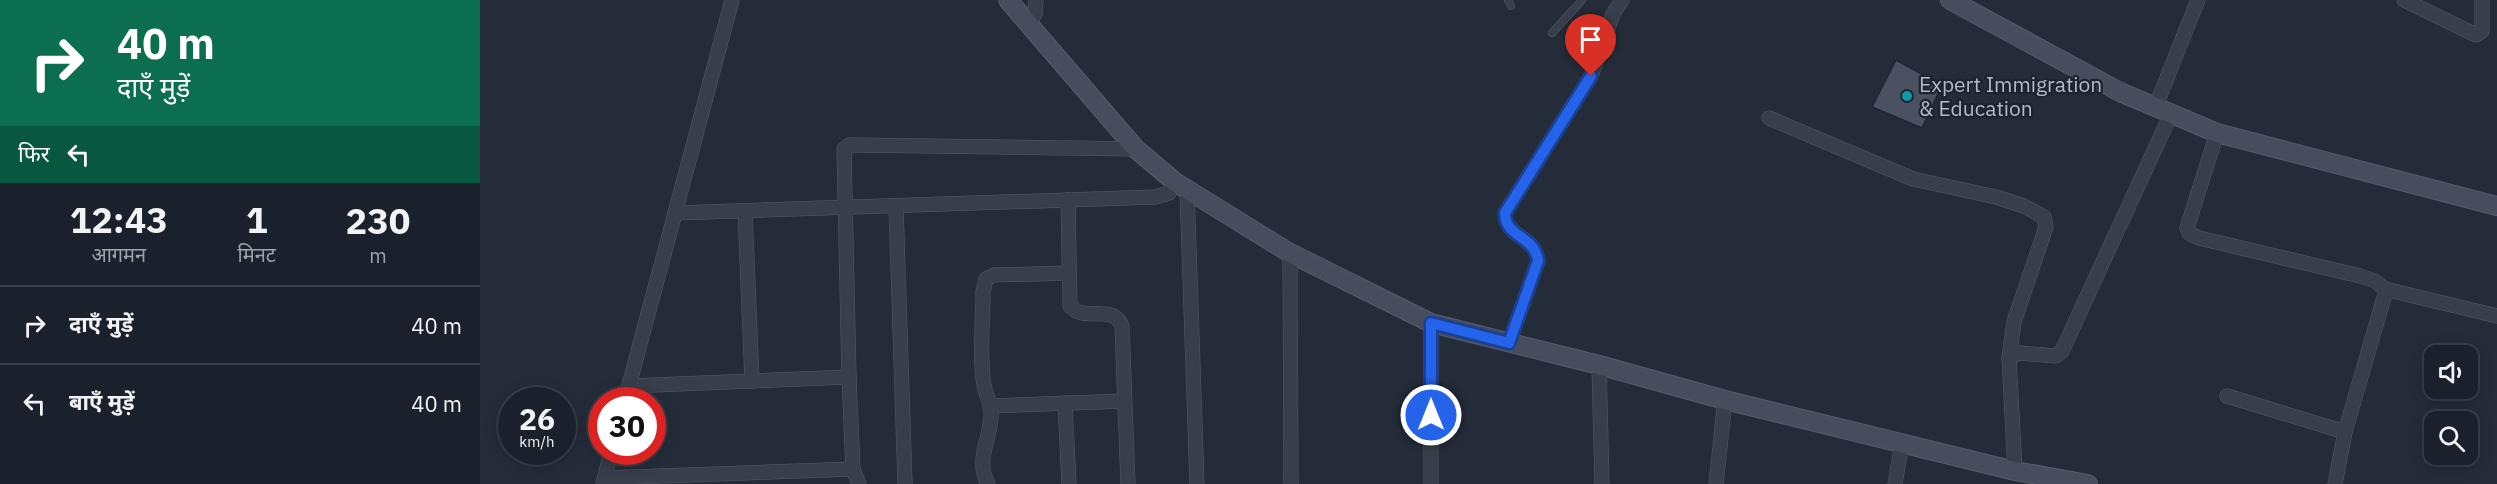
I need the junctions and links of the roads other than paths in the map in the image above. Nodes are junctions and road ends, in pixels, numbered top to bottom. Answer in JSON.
{"nodes":[{"id":1,"x":732,"y":0,"type":"edge"},
{"id":2,"x":1008,"y":0,"type":"edge"},
{"id":3,"x":1036,"y":0,"type":"edge"},
{"id":4,"x":1582,"y":0,"type":"edge"},
{"id":5,"x":1622,"y":0,"type":"edge"},
{"id":6,"x":1950,"y":0,"type":"edge"},
{"id":7,"x":2198,"y":0,"type":"edge"},
{"id":8,"x":2404,"y":0,"type":"edge"},
{"id":9,"x":2482,"y":0,"type":"edge"},
{"id":10,"x":1029,"y":24,"type":"junction"},
{"id":11,"x":1552,"y":33,"type":"dead end"},
{"id":12,"x":2163,"y":111,"type":"junction"},
{"id":13,"x":1769,"y":118,"type":"dead end"},
{"id":14,"x":2217,"y":133,"type":"junction"},
{"id":15,"x":1136,"y":149,"type":"junction"},
{"id":16,"x":1181,"y":186,"type":"junction"},
{"id":17,"x":1068,"y":200,"type":"junction"},
{"id":18,"x":896,"y":206,"type":"junction"},
{"id":19,"x":2497,"y":206,"type":"edge"},
{"id":20,"x":844,"y":207,"type":"junction"},
{"id":21,"x":745,"y":211,"type":"junction"},
{"id":22,"x":675,"y":213,"type":"junction"},
{"id":23,"x":1290,"y":253,"type":"junction"},
{"id":24,"x":1069,"y":273,"type":"junction"},
{"id":25,"x":2385,"y":289,"type":"junction"},
{"id":26,"x":2497,"y":316,"type":"edge"},
{"id":27,"x":1431,"y":323,"type":"junction"},
{"id":28,"x":1509,"y":343,"type":"junction"},
{"id":29,"x":2009,"y":358,"type":"junction"},
{"id":30,"x":1599,"y":365,"type":"junction"},
{"id":31,"x":849,"y":377,"type":"junction"},
{"id":32,"x":752,"y":381,"type":"junction"},
{"id":33,"x":629,"y":386,"type":"joint"},
{"id":34,"x":2228,"y":396,"type":"dead end"},
{"id":35,"x":1725,"y":400,"type":"junction"},
{"id":36,"x":1124,"y":401,"type":"junction"},
{"id":37,"x":1065,"y":404,"type":"junction"},
{"id":38,"x":990,"y":406,"type":"junction"},
{"id":39,"x":2345,"y":432,"type":"junction"},
{"id":40,"x":1902,"y":443,"type":"junction"},
{"id":41,"x":607,"y":465,"type":"edge"},
{"id":42,"x":853,"y":469,"type":"junction"},
{"id":43,"x":2015,"y":471,"type":"junction"},
{"id":44,"x":603,"y":481,"type":"edge"},
{"id":45,"x":859,"y":484,"type":"edge"},
{"id":46,"x":905,"y":484,"type":"edge"},
{"id":47,"x":988,"y":484,"type":"edge"},
{"id":48,"x":1069,"y":484,"type":"edge"},
{"id":49,"x":1128,"y":484,"type":"edge"},
{"id":50,"x":1197,"y":484,"type":"edge"},
{"id":51,"x":1291,"y":484,"type":"edge"},
{"id":52,"x":1431,"y":484,"type":"edge"},
{"id":53,"x":1602,"y":484,"type":"edge"},
{"id":54,"x":1716,"y":484,"type":"edge"},
{"id":55,"x":1895,"y":484,"type":"edge"},
{"id":56,"x":2088,"y":484,"type":"edge"},
{"id":57,"x":2335,"y":484,"type":"edge"}],
"edges":[{"from":1,"to":22,"type":"street"},
{"from":2,"to":10,"type":"street"},
{"from":3,"to":10,"type":"street"},
{"from":4,"to":11,"type":"lane"},
{"from":5,"to":28,"type":"street"},
{"from":6,"to":12,"type":"street"},
{"from":7,"to":12,"type":"street"},
{"from":8,"to":9,"type":"street"},
{"from":10,"to":15,"type":"street"},
{"from":12,"to":14,"type":"street"},
{"from":12,"to":29,"type":"street"},
{"from":13,"to":29,"type":"street"},
{"from":14,"to":19,"type":"street"},
{"from":14,"to":25,"type":"street"},
{"from":15,"to":16,"type":"street"},
{"from":15,"to":20,"type":"street"},
{"from":16,"to":17,"type":"street"},
{"from":16,"to":23,"type":"street"},
{"from":16,"to":50,"type":"street"},
{"from":17,"to":18,"type":"street"},
{"from":17,"to":24,"type":"street"},
{"from":18,"to":20,"type":"street"},
{"from":18,"to":46,"type":"street"},
{"from":20,"to":21,"type":"street"},
{"from":20,"to":31,"type":"street"},
{"from":21,"to":22,"type":"street"},
{"from":21,"to":32,"type":"street"},
{"from":22,"to":33,"type":"street"},
{"from":23,"to":27,"type":"street"},
{"from":23,"to":51,"type":"street"},
{"from":24,"to":36,"type":"street"},
{"from":24,"to":38,"type":"street"},
{"from":25,"to":26,"type":"street"},
{"from":25,"to":39,"type":"street"},
{"from":27,"to":28,"type":"street"},
{"from":27,"to":52,"type":"street"},
{"from":28,"to":30,"type":"street"},
{"from":29,"to":43,"type":"street"},
{"from":30,"to":35,"type":"street"},
{"from":30,"to":53,"type":"street"},
{"from":31,"to":32,"type":"street"},
{"from":31,"to":42,"type":"street"},
{"from":32,"to":33,"type":"street"},
{"from":34,"to":39,"type":"street"},
{"from":35,"to":40,"type":"street"},
{"from":35,"to":54,"type":"street"},
{"from":36,"to":37,"type":"street"},
{"from":36,"to":49,"type":"street"},
{"from":37,"to":38,"type":"street"},
{"from":37,"to":48,"type":"street"},
{"from":38,"to":47,"type":"street"},
{"from":39,"to":57,"type":"street"},
{"from":40,"to":43,"type":"street"},
{"from":40,"to":55,"type":"street"},
{"from":41,"to":44,"type":"street"},
{"from":42,"to":44,"type":"street"},
{"from":42,"to":45,"type":"street"},
{"from":43,"to":56,"type":"street"}]}
